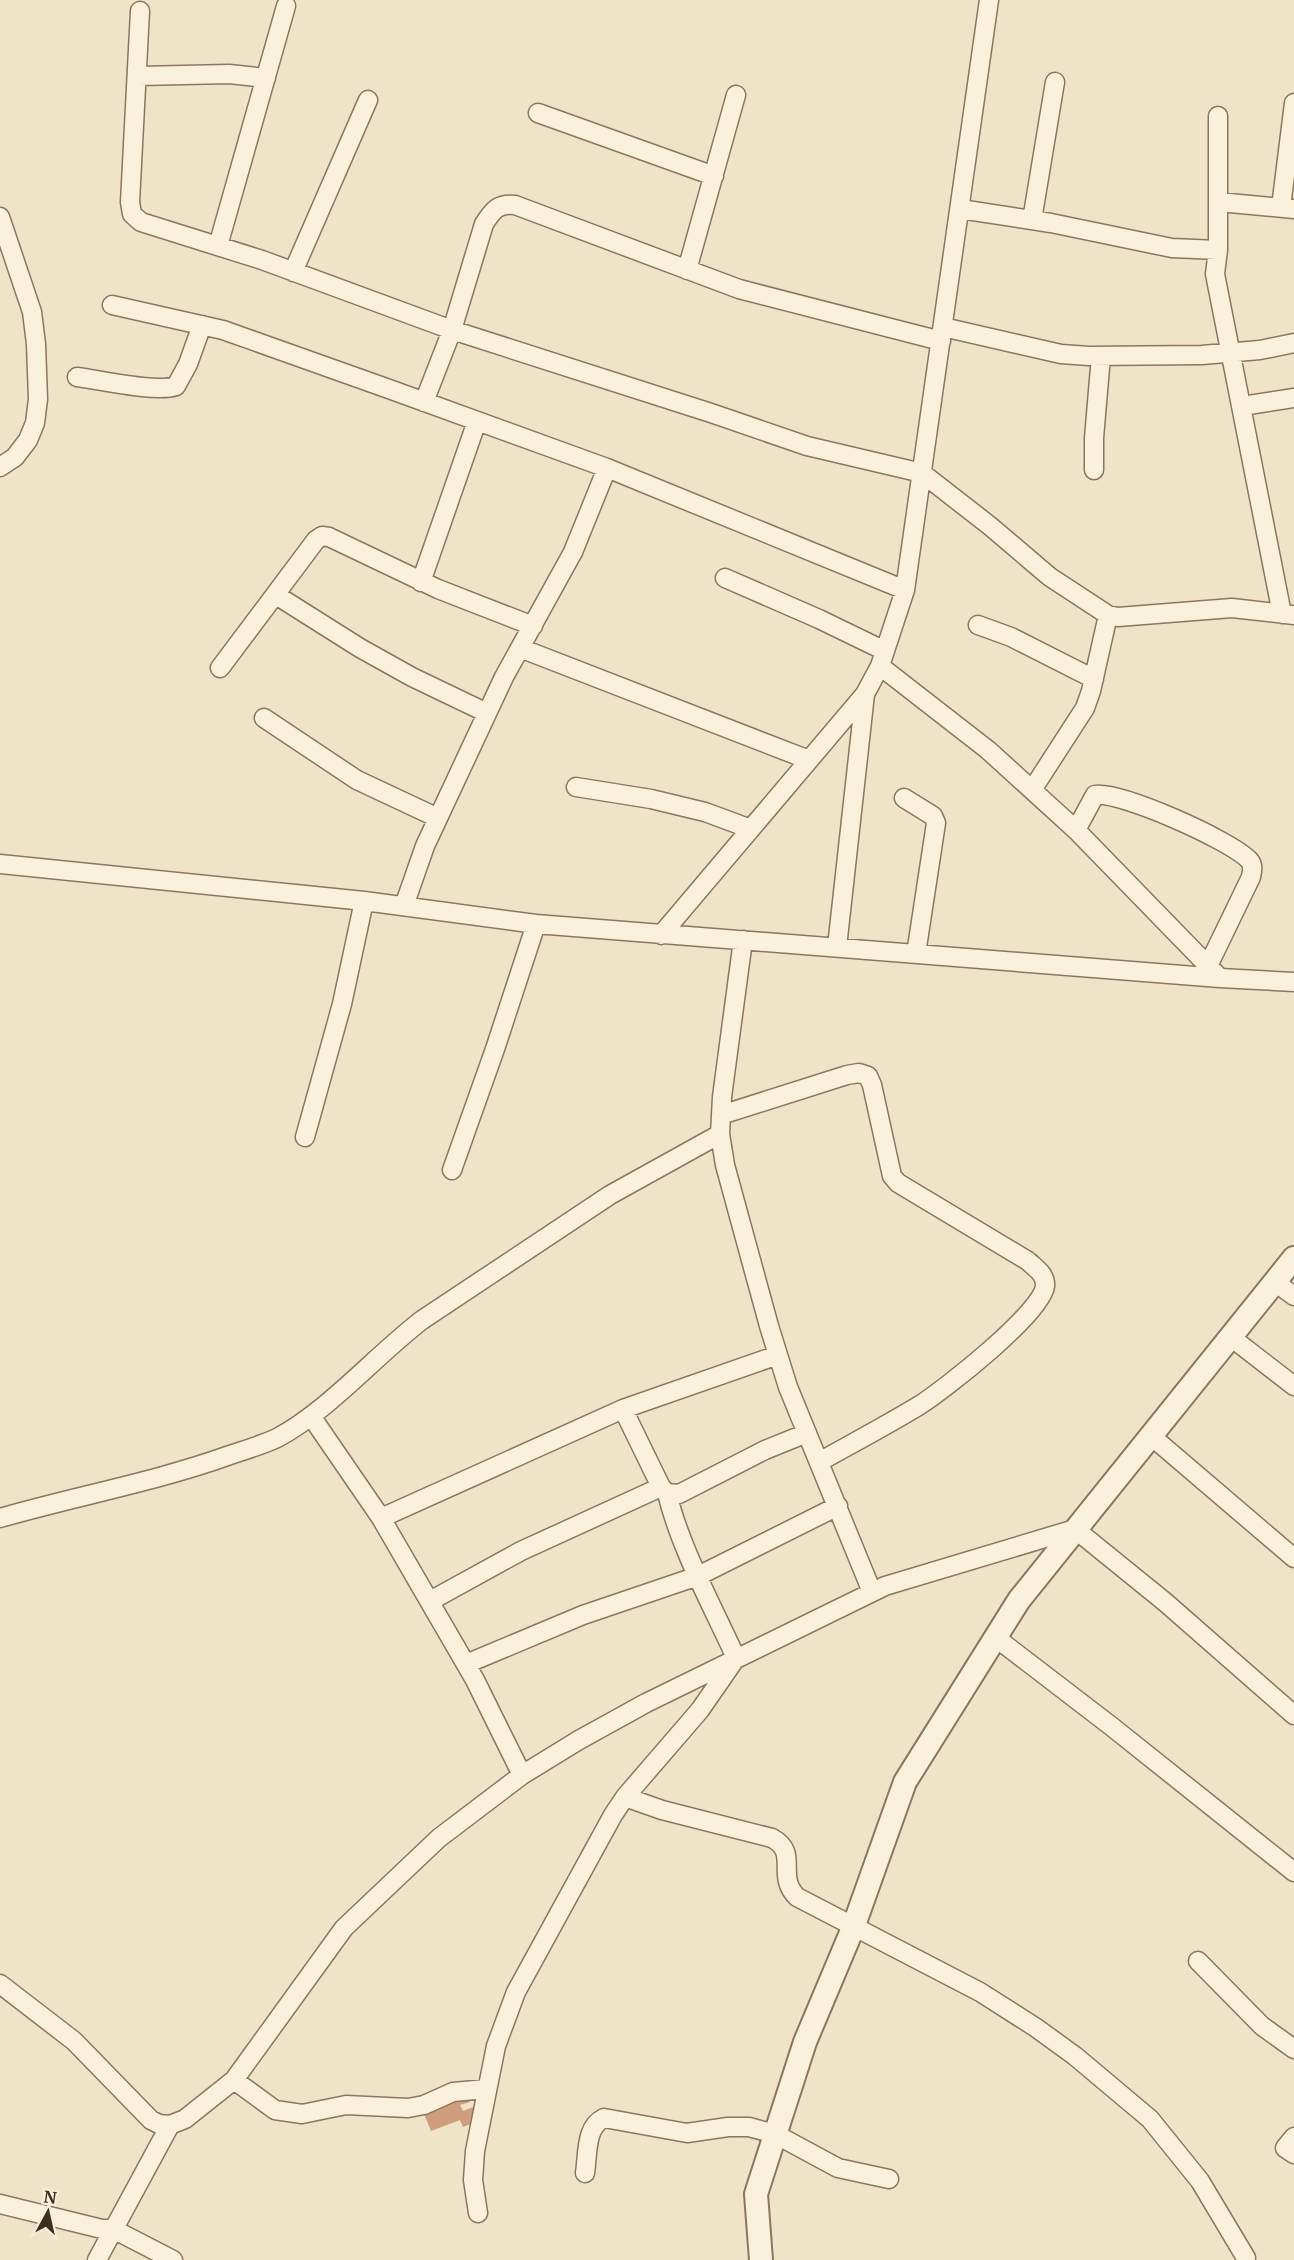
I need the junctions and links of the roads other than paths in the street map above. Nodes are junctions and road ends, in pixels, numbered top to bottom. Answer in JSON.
{"nodes":[{"id":1,"x":989,"y":0,"type":"edge"},
{"id":2,"x":286,"y":6,"type":"dead end"},
{"id":3,"x":140,"y":11,"type":"dead end"},
{"id":4,"x":138,"y":76,"type":"junction"},
{"id":5,"x":266,"y":78,"type":"junction"},
{"id":6,"x":1054,"y":82,"type":"dead end"},
{"id":7,"x":736,"y":95,"type":"dead end"},
{"id":8,"x":369,"y":100,"type":"dead end"},
{"id":9,"x":1294,"y":103,"type":"edge"},
{"id":10,"x":538,"y":113,"type":"dead end"},
{"id":11,"x":1218,"y":116,"type":"dead end"},
{"id":12,"x":714,"y":176,"type":"junction"},
{"id":13,"x":1219,"y":202,"type":"junction"},
{"id":14,"x":1288,"y":208,"type":"edge"},
{"id":15,"x":960,"y":209,"type":"junction"},
{"id":16,"x":0,"y":217,"type":"edge"},
{"id":17,"x":1032,"y":220,"type":"junction"},
{"id":18,"x":218,"y":246,"type":"junction"},
{"id":19,"x":1218,"y":250,"type":"junction"},
{"id":20,"x":687,"y":270,"type":"junction"},
{"id":21,"x":294,"y":272,"type":"junction"},
{"id":22,"x":112,"y":305,"type":"dead end"},
{"id":23,"x":202,"y":325,"type":"junction"},
{"id":24,"x":452,"y":330,"type":"junction"},
{"id":25,"x":942,"y":334,"type":"junction"},
{"id":26,"x":1294,"y":343,"type":"edge"},
{"id":27,"x":1232,"y":352,"type":"junction"},
{"id":28,"x":1101,"y":356,"type":"junction"},
{"id":29,"x":77,"y":377,"type":"dead end"},
{"id":30,"x":1294,"y":398,"type":"edge"},
{"id":31,"x":424,"y":402,"type":"junction"},
{"id":32,"x":1242,"y":406,"type":"junction"},
{"id":33,"x":477,"y":422,"type":"junction"},
{"id":34,"x":0,"y":467,"type":"edge"},
{"id":35,"x":607,"y":468,"type":"junction"},
{"id":36,"x":1094,"y":470,"type":"dead end"},
{"id":37,"x":922,"y":473,"type":"junction"},
{"id":38,"x":725,"y":578,"type":"dead end"},
{"id":39,"x":421,"y":582,"type":"junction"},
{"id":40,"x":904,"y":590,"type":"junction"},
{"id":41,"x":276,"y":595,"type":"junction"},
{"id":42,"x":1288,"y":614,"type":"edge"},
{"id":43,"x":1108,"y":615,"type":"junction"},
{"id":44,"x":978,"y":625,"type":"dead end"},
{"id":45,"x":533,"y":626,"type":"junction"},
{"id":46,"x":520,"y":648,"type":"junction"},
{"id":47,"x":883,"y":659,"type":"junction"},
{"id":48,"x":220,"y":668,"type":"dead end"},
{"id":49,"x":1094,"y":679,"type":"junction"},
{"id":50,"x":865,"y":694,"type":"junction"},
{"id":51,"x":487,"y":713,"type":"junction"},
{"id":52,"x":264,"y":718,"type":"dead end"},
{"id":53,"x":809,"y":760,"type":"junction"},
{"id":54,"x":576,"y":787,"type":"dead end"},
{"id":55,"x":1032,"y":790,"type":"junction"},
{"id":56,"x":904,"y":798,"type":"dead end"},
{"id":57,"x":438,"y":818,"type":"junction"},
{"id":58,"x":751,"y":829,"type":"junction"},
{"id":59,"x":1076,"y":830,"type":"junction"},
{"id":60,"x":0,"y":864,"type":"edge"},
{"id":61,"x":364,"y":901,"type":"junction"},
{"id":62,"x":404,"y":906,"type":"junction"},
{"id":63,"x":536,"y":924,"type":"junction"},
{"id":64,"x":661,"y":935,"type":"junction"},
{"id":65,"x":743,"y":940,"type":"junction"},
{"id":66,"x":837,"y":947,"type":"junction"},
{"id":67,"x":916,"y":954,"type":"junction"},
{"id":68,"x":1214,"y":972,"type":"junction"},
{"id":69,"x":1294,"y":982,"type":"edge"},
{"id":70,"x":721,"y":1115,"type":"junction"},
{"id":71,"x":720,"y":1134,"type":"junction"},
{"id":72,"x":305,"y":1137,"type":"dead end"},
{"id":73,"x":452,"y":1170,"type":"dead end"},
{"id":74,"x":1294,"y":1258,"type":"edge"},
{"id":75,"x":1275,"y":1282,"type":"junction"},
{"id":76,"x":1294,"y":1296,"type":"edge"},
{"id":77,"x":1232,"y":1338,"type":"junction"},
{"id":78,"x":778,"y":1355,"type":"junction"},
{"id":79,"x":1294,"y":1386,"type":"edge"},
{"id":80,"x":623,"y":1409,"type":"junction"},
{"id":81,"x":311,"y":1416,"type":"junction"},
{"id":82,"x":807,"y":1433,"type":"junction"},
{"id":83,"x":1150,"y":1436,"type":"junction"},
{"id":84,"x":819,"y":1462,"type":"junction"},
{"id":85,"x":664,"y":1490,"type":"junction"},
{"id":86,"x":838,"y":1506,"type":"junction"},
{"id":87,"x":0,"y":1518,"type":"edge"},
{"id":88,"x":381,"y":1518,"type":"junction"},
{"id":89,"x":1075,"y":1529,"type":"junction"},
{"id":90,"x":1294,"y":1558,"type":"edge"},
{"id":91,"x":698,"y":1576,"type":"junction"},
{"id":92,"x":872,"y":1592,"type":"junction"},
{"id":93,"x":430,"y":1601,"type":"junction"},
{"id":94,"x":996,"y":1637,"type":"junction"},
{"id":95,"x":736,"y":1658,"type":"junction"},
{"id":96,"x":466,"y":1664,"type":"junction"},
{"id":97,"x":1294,"y":1715,"type":"edge"},
{"id":98,"x":522,"y":1775,"type":"junction"},
{"id":99,"x":625,"y":1797,"type":"junction"},
{"id":100,"x":1294,"y":1872,"type":"edge"},
{"id":101,"x":853,"y":1928,"type":"junction"},
{"id":102,"x":1198,"y":1961,"type":"dead end"},
{"id":103,"x":0,"y":1984,"type":"edge"},
{"id":104,"x":1294,"y":2049,"type":"edge"},
{"id":105,"x":234,"y":2080,"type":"junction"},
{"id":106,"x":487,"y":2085,"type":"junction"},
{"id":107,"x":170,"y":2125,"type":"junction"},
{"id":108,"x":775,"y":2134,"type":"junction"},
{"id":109,"x":1294,"y":2137,"type":"edge"},
{"id":110,"x":1294,"y":2154,"type":"edge"},
{"id":111,"x":585,"y":2173,"type":"dead end"},
{"id":112,"x":889,"y":2179,"type":"dead end"},
{"id":113,"x":0,"y":2204,"type":"edge"},
{"id":114,"x":478,"y":2213,"type":"dead end"},
{"id":115,"x":113,"y":2229,"type":"junction"},
{"id":116,"x":1246,"y":2258,"type":"dead end"},
{"id":117,"x":97,"y":2260,"type":"edge"},
{"id":118,"x":173,"y":2260,"type":"edge"},
{"id":119,"x":761,"y":2260,"type":"edge"}],
"edges":[{"from":1,"to":15,"type":"street"},
{"from":2,"to":5,"type":"street"},
{"from":3,"to":4,"type":"street"},
{"from":4,"to":5,"type":"street"},
{"from":4,"to":18,"type":"street"},
{"from":5,"to":18,"type":"street"},
{"from":6,"to":17,"type":"street"},
{"from":7,"to":12,"type":"street"},
{"from":8,"to":21,"type":"street"},
{"from":9,"to":14,"type":"street"},
{"from":10,"to":12,"type":"street"},
{"from":11,"to":13,"type":"street"},
{"from":12,"to":20,"type":"street"},
{"from":13,"to":14,"type":"street"},
{"from":13,"to":19,"type":"street"},
{"from":15,"to":17,"type":"street"},
{"from":15,"to":25,"type":"street"},
{"from":16,"to":34,"type":"street"},
{"from":17,"to":19,"type":"street"},
{"from":18,"to":21,"type":"street"},
{"from":19,"to":27,"type":"street"},
{"from":20,"to":24,"type":"street"},
{"from":20,"to":25,"type":"street"},
{"from":21,"to":24,"type":"street"},
{"from":22,"to":23,"type":"street"},
{"from":23,"to":29,"type":"street"},
{"from":23,"to":31,"type":"street"},
{"from":24,"to":31,"type":"street"},
{"from":24,"to":37,"type":"street"},
{"from":25,"to":28,"type":"street"},
{"from":25,"to":37,"type":"street"},
{"from":26,"to":27,"type":"street"},
{"from":27,"to":28,"type":"street"},
{"from":27,"to":32,"type":"street"},
{"from":28,"to":36,"type":"street"},
{"from":30,"to":32,"type":"street"},
{"from":31,"to":33,"type":"street"},
{"from":32,"to":42,"type":"street"},
{"from":33,"to":35,"type":"street"},
{"from":33,"to":39,"type":"street"},
{"from":35,"to":40,"type":"street"},
{"from":35,"to":45,"type":"street"},
{"from":37,"to":40,"type":"street"},
{"from":37,"to":43,"type":"street"},
{"from":38,"to":47,"type":"street"},
{"from":39,"to":41,"type":"street"},
{"from":39,"to":45,"type":"street"},
{"from":40,"to":47,"type":"street"},
{"from":41,"to":48,"type":"street"},
{"from":41,"to":51,"type":"street"},
{"from":42,"to":43,"type":"street"},
{"from":43,"to":49,"type":"street"},
{"from":44,"to":49,"type":"street"},
{"from":45,"to":46,"type":"street"},
{"from":46,"to":51,"type":"street"},
{"from":46,"to":53,"type":"street"},
{"from":47,"to":50,"type":"street"},
{"from":47,"to":55,"type":"street"},
{"from":49,"to":55,"type":"street"},
{"from":50,"to":53,"type":"street"},
{"from":50,"to":66,"type":"street"},
{"from":51,"to":57,"type":"street"},
{"from":52,"to":57,"type":"street"},
{"from":53,"to":58,"type":"street"},
{"from":54,"to":58,"type":"street"},
{"from":55,"to":59,"type":"street"},
{"from":56,"to":67,"type":"street"},
{"from":57,"to":62,"type":"street"},
{"from":58,"to":64,"type":"street"},
{"from":59,"to":68,"type":"street"},
{"from":59,"to":68,"type":"street"},
{"from":60,"to":61,"type":"street"},
{"from":61,"to":62,"type":"street"},
{"from":61,"to":72,"type":"street"},
{"from":62,"to":63,"type":"street"},
{"from":63,"to":64,"type":"street"},
{"from":63,"to":73,"type":"street"},
{"from":64,"to":65,"type":"street"},
{"from":65,"to":66,"type":"street"},
{"from":65,"to":70,"type":"street"},
{"from":66,"to":67,"type":"street"},
{"from":67,"to":68,"type":"street"},
{"from":68,"to":69,"type":"street"},
{"from":70,"to":71,"type":"street"},
{"from":70,"to":84,"type":"street"},
{"from":71,"to":78,"type":"street"},
{"from":71,"to":81,"type":"street"},
{"from":74,"to":75,"type":"street"},
{"from":75,"to":76,"type":"street"},
{"from":75,"to":77,"type":"street"},
{"from":77,"to":79,"type":"street"},
{"from":77,"to":83,"type":"street"},
{"from":78,"to":80,"type":"street"},
{"from":78,"to":82,"type":"street"},
{"from":80,"to":85,"type":"street"},
{"from":80,"to":88,"type":"street"},
{"from":81,"to":87,"type":"street"},
{"from":81,"to":88,"type":"street"},
{"from":82,"to":84,"type":"street"},
{"from":82,"to":85,"type":"street"},
{"from":83,"to":89,"type":"street"},
{"from":83,"to":90,"type":"street"},
{"from":84,"to":86,"type":"street"},
{"from":85,"to":91,"type":"street"},
{"from":85,"to":93,"type":"street"},
{"from":86,"to":91,"type":"street"},
{"from":86,"to":92,"type":"street"},
{"from":88,"to":93,"type":"street"},
{"from":89,"to":92,"type":"street"},
{"from":89,"to":94,"type":"street"},
{"from":89,"to":97,"type":"street"},
{"from":91,"to":95,"type":"street"},
{"from":91,"to":96,"type":"street"},
{"from":92,"to":95,"type":"street"},
{"from":93,"to":96,"type":"street"},
{"from":94,"to":100,"type":"street"},
{"from":94,"to":101,"type":"street"},
{"from":95,"to":98,"type":"street"},
{"from":95,"to":99,"type":"street"},
{"from":96,"to":98,"type":"street"},
{"from":98,"to":105,"type":"street"},
{"from":99,"to":101,"type":"street"},
{"from":99,"to":106,"type":"street"},
{"from":101,"to":108,"type":"street"},
{"from":101,"to":116,"type":"street"},
{"from":102,"to":104,"type":"street"},
{"from":103,"to":107,"type":"street"},
{"from":105,"to":106,"type":"street"},
{"from":105,"to":107,"type":"street"},
{"from":106,"to":114,"type":"street"},
{"from":107,"to":115,"type":"street"},
{"from":108,"to":111,"type":"street"},
{"from":108,"to":112,"type":"street"},
{"from":108,"to":119,"type":"street"},
{"from":109,"to":110,"type":"street"},
{"from":113,"to":115,"type":"street"},
{"from":115,"to":117,"type":"street"},
{"from":115,"to":118,"type":"street"}]}
